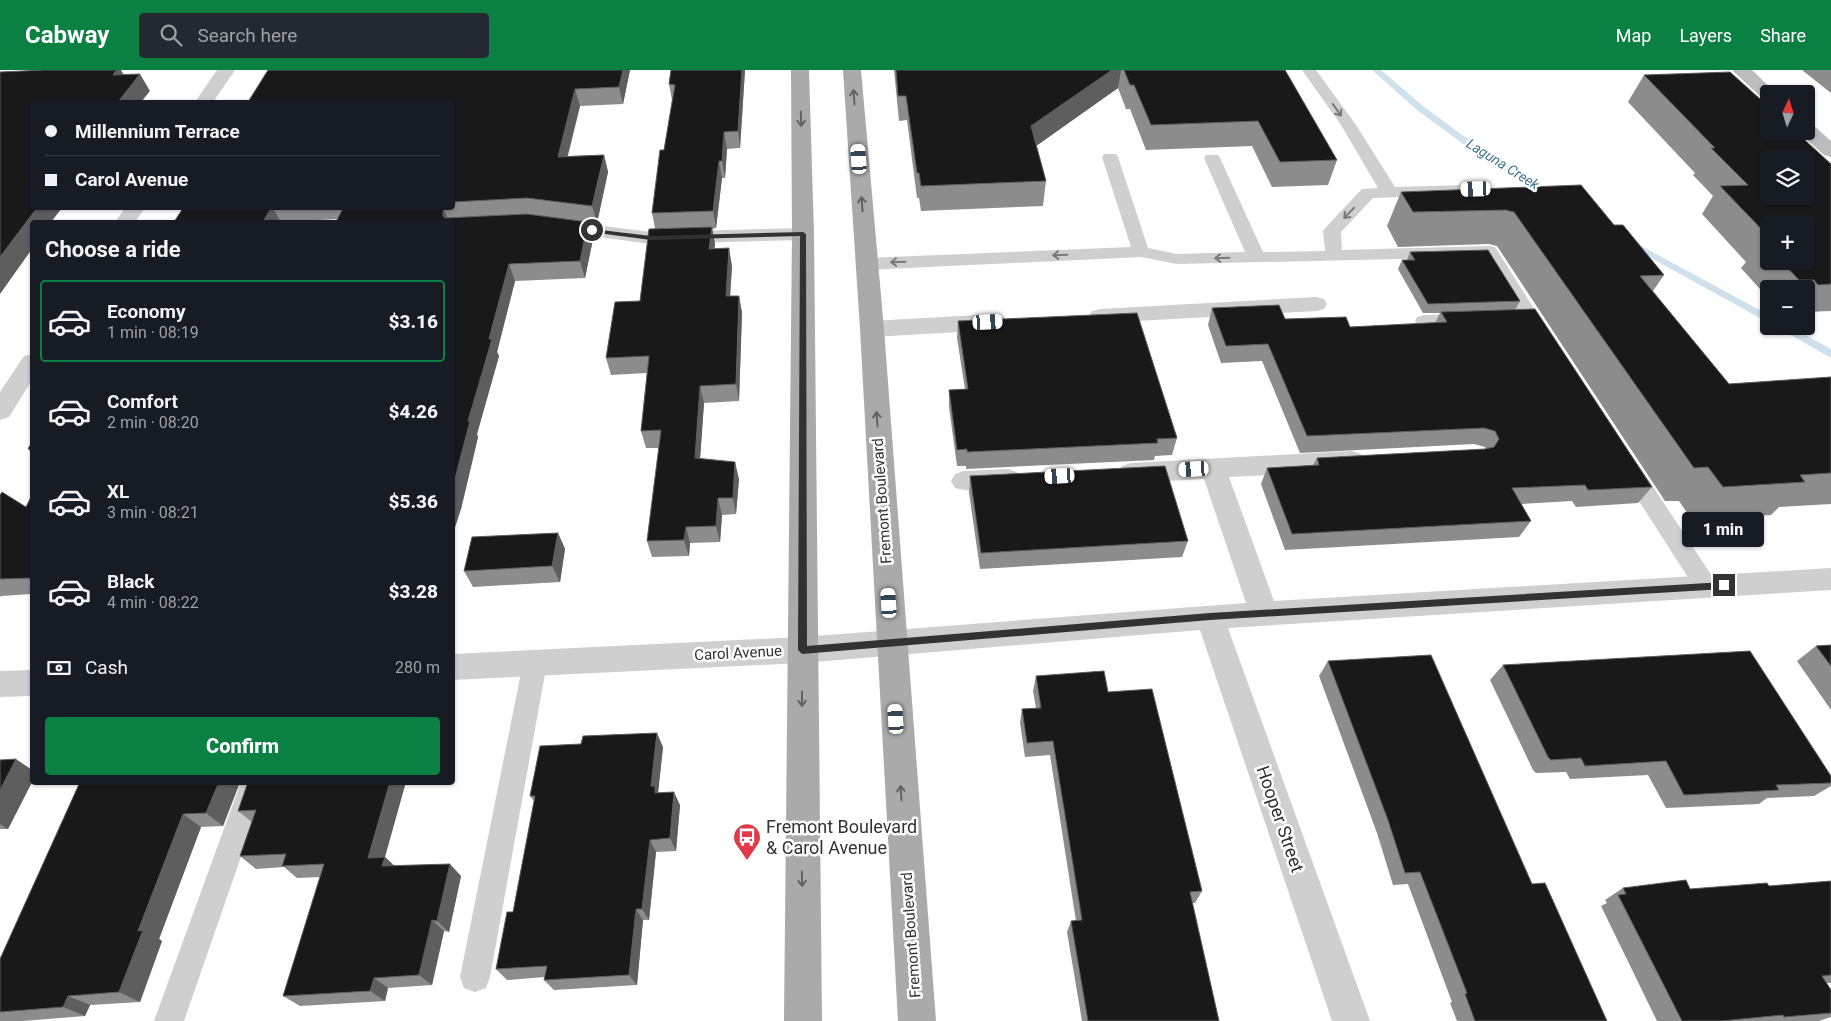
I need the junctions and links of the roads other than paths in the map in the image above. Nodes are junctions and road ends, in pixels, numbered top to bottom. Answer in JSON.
{"nodes":[{"id":1,"x":226,"y":70,"type":"edge"},
{"id":2,"x":800,"y":70,"type":"edge"},
{"id":3,"x":852,"y":70,"type":"edge"},
{"id":4,"x":1309,"y":70,"type":"edge"},
{"id":5,"x":1741,"y":70,"type":"edge"},
{"id":6,"x":1760,"y":87,"type":"edge"},
{"id":7,"x":205,"y":100,"type":"edge"},
{"id":8,"x":1815,"y":137,"type":"edge"},
{"id":9,"x":1831,"y":151,"type":"edge"},
{"id":10,"x":1110,"y":157,"type":"dead end"},
{"id":11,"x":1212,"y":158,"type":"dead end"},
{"id":12,"x":1484,"y":189,"type":"edge"},
{"id":13,"x":1390,"y":192,"type":"junction"},
{"id":14,"x":534,"y":223,"type":"edge"},
{"id":15,"x":803,"y":234,"type":"junction"},
{"id":16,"x":1141,"y":252,"type":"junction"},
{"id":17,"x":1334,"y":256,"type":"junction"},
{"id":18,"x":1256,"y":257,"type":"junction"},
{"id":19,"x":866,"y":264,"type":"junction"},
{"id":20,"x":1316,"y":304,"type":"dead end"},
{"id":21,"x":1079,"y":317,"type":"edge"},
{"id":22,"x":1020,"y":320,"type":"edge"},
{"id":23,"x":1424,"y":322,"type":"edge"},
{"id":24,"x":872,"y":329,"type":"junction"},
{"id":25,"x":30,"y":365,"type":"edge"},
{"id":26,"x":0,"y":411,"type":"edge"},
{"id":27,"x":1621,"y":456,"type":"edge"},
{"id":28,"x":1377,"y":460,"type":"edge"},
{"id":29,"x":1214,"y":468,"type":"junction"},
{"id":30,"x":1104,"y":474,"type":"edge"},
{"id":31,"x":1034,"y":478,"type":"edge"},
{"id":32,"x":964,"y":481,"type":"dead end"},
{"id":33,"x":1831,"y":579,"type":"edge"},
{"id":34,"x":1706,"y":586,"type":"junction"},
{"id":35,"x":1264,"y":613,"type":"junction"},
{"id":36,"x":1210,"y":617,"type":"junction"},
{"id":37,"x":891,"y":642,"type":"junction"},
{"id":38,"x":802,"y":650,"type":"junction"},
{"id":39,"x":536,"y":663,"type":"junction"},
{"id":40,"x":455,"y":667,"type":"edge"},
{"id":41,"x":30,"y":683,"type":"edge"},
{"id":42,"x":0,"y":684,"type":"edge"},
{"id":43,"x":253,"y":785,"type":"edge"},
{"id":44,"x":475,"y":977,"type":"dead end"},
{"id":45,"x":169,"y":1021,"type":"edge"},
{"id":46,"x":803,"y":1021,"type":"edge"},
{"id":47,"x":916,"y":1021,"type":"edge"},
{"id":48,"x":1351,"y":1021,"type":"edge"}],
"edges":[{"from":1,"to":7,"type":"street"},
{"from":2,"to":15,"type":"main road","one_way":true},
{"from":19,"to":3,"type":"main road","name":"Fremont Boulevard","one_way":true},
{"from":4,"to":13,"type":"lane","one_way":true},
{"from":5,"to":6,"type":"street"},
{"from":8,"to":9,"type":"street"},
{"from":10,"to":16,"type":"lane"},
{"from":11,"to":18,"type":"lane"},
{"from":12,"to":13,"type":"lane"},
{"from":13,"to":17,"type":"lane","one_way":true},
{"from":14,"to":15,"type":"street"},
{"from":15,"to":38,"type":"main road"},
{"from":18,"to":16,"type":"lane","one_way":true},
{"from":16,"to":19,"type":"lane","one_way":true},
{"from":17,"to":18,"type":"lane"},
{"from":17,"to":23,"type":"lane"},
{"from":19,"to":24,"type":"main road","name":"Fremont Boulevard"},
{"from":20,"to":21,"type":"street"},
{"from":22,"to":24,"type":"street"},
{"from":37,"to":24,"type":"main road","name":"Fremont Boulevard","one_way":true},
{"from":25,"to":26,"type":"street"},
{"from":27,"to":34,"type":"lane"},
{"from":28,"to":29,"type":"street"},
{"from":29,"to":30,"type":"street"},
{"from":29,"to":35,"type":"street"},
{"from":31,"to":32,"type":"street"},
{"from":33,"to":34,"type":"street","name":"Carol Avenue"},
{"from":34,"to":35,"type":"street","name":"Carol Avenue"},
{"from":35,"to":36,"type":"street","name":"Carol Avenue"},
{"from":36,"to":37,"type":"street","name":"Carol Avenue"},
{"from":36,"to":48,"type":"street","name":"Hooper Street"},
{"from":37,"to":38,"type":"street","name":"Carol Avenue"},
{"from":47,"to":37,"type":"main road","name":"Fremont Boulevard","one_way":true},
{"from":38,"to":39,"type":"street","name":"Carol Avenue"},
{"from":38,"to":46,"type":"main road","one_way":true},
{"from":39,"to":40,"type":"street","name":"Carol Avenue"},
{"from":39,"to":44,"type":"lane"},
{"from":41,"to":42,"type":"street"},
{"from":43,"to":45,"type":"lane"}]}
